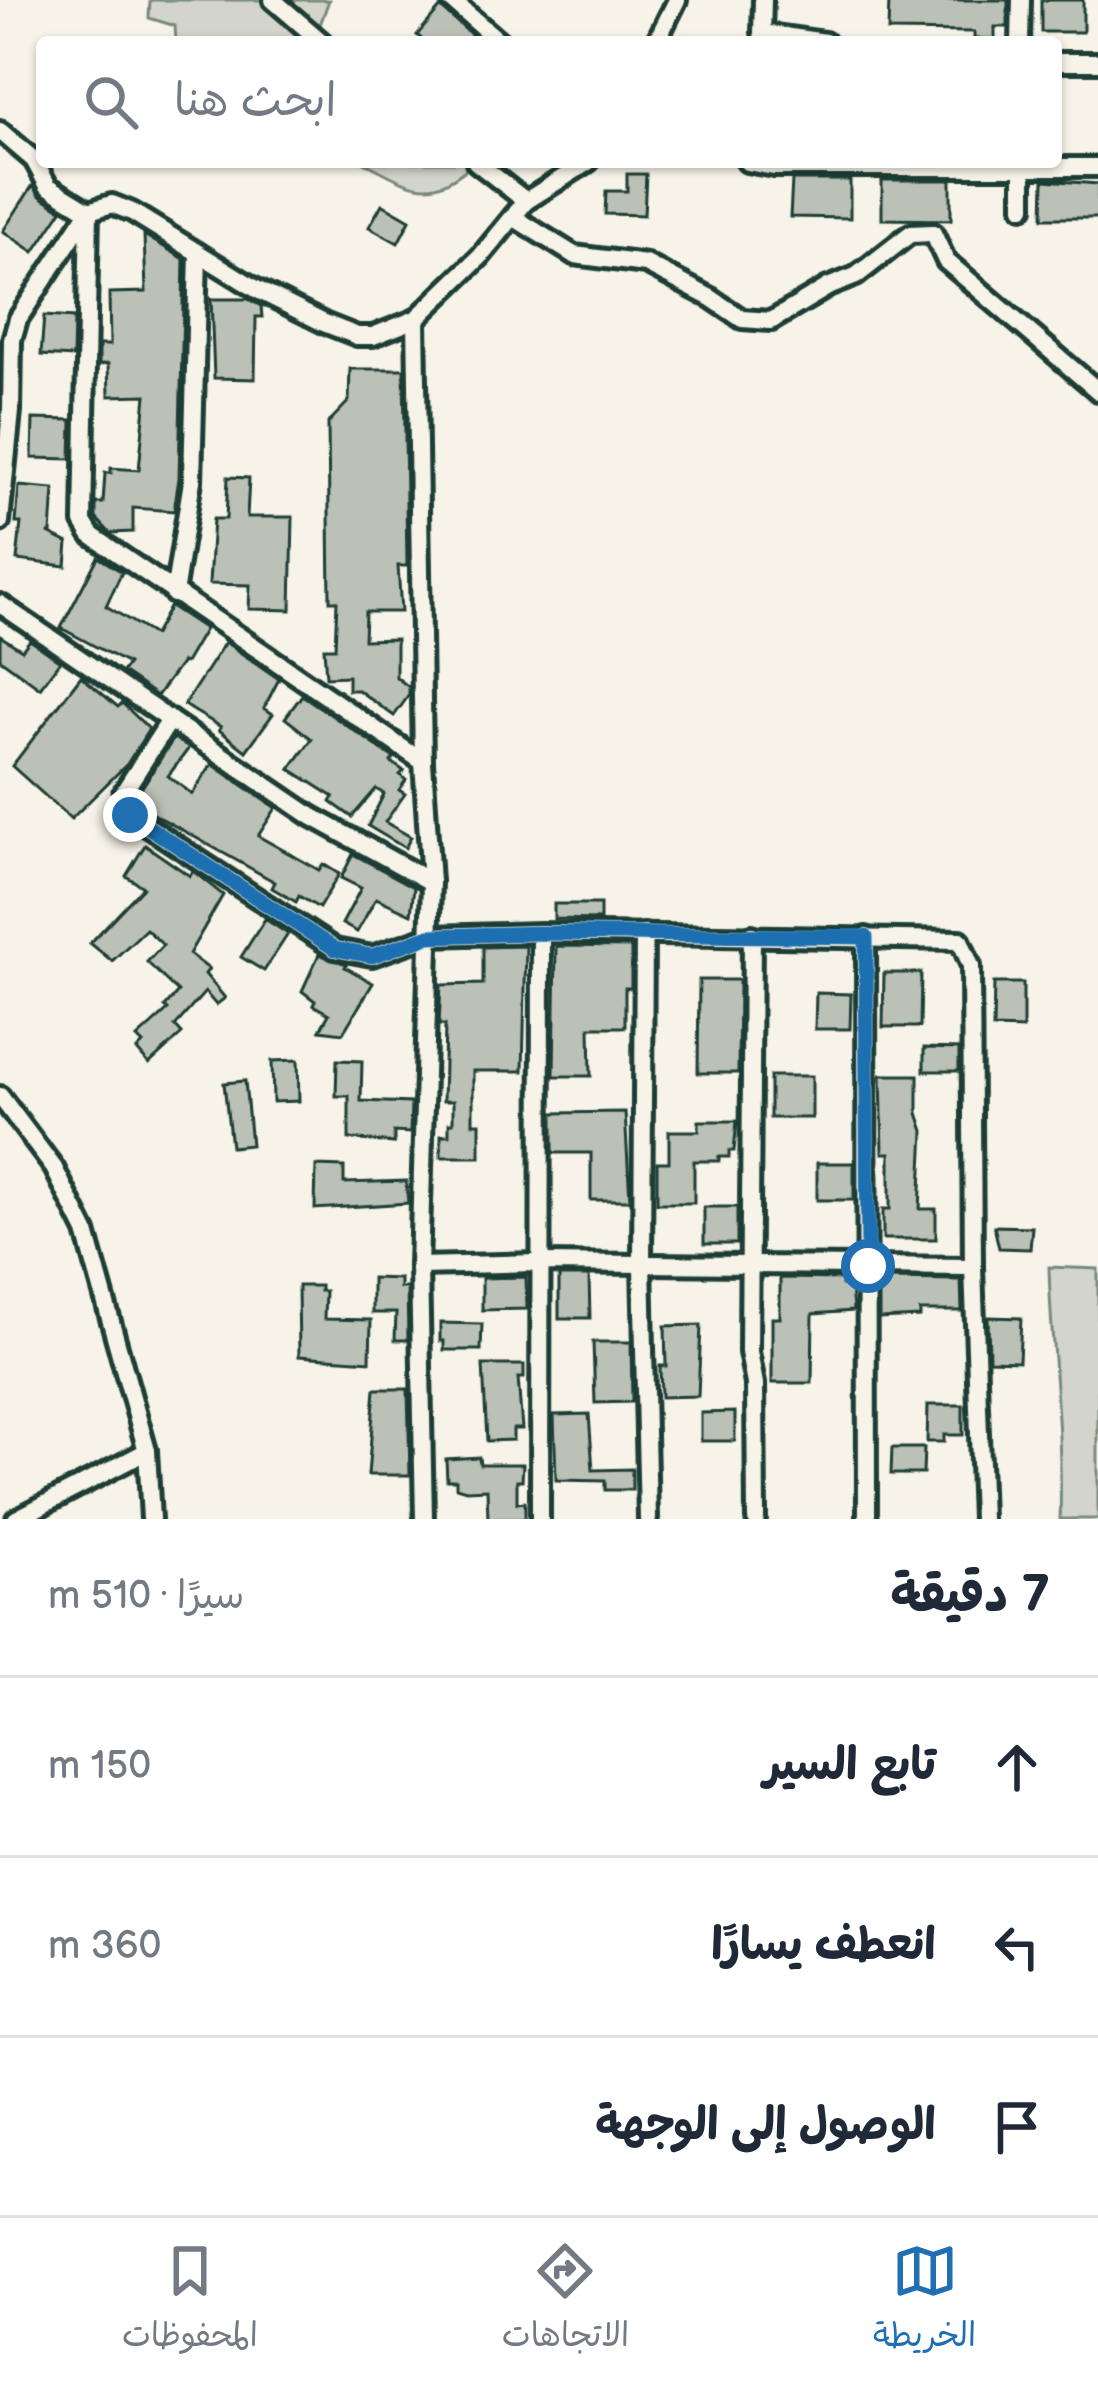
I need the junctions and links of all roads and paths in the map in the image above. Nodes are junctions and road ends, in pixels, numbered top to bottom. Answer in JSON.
{"nodes":[{"id":1,"x":273,"y":0,"type":"edge"},
{"id":2,"x":451,"y":0,"type":"edge"},
{"id":3,"x":677,"y":0,"type":"edge"},
{"id":4,"x":763,"y":0,"type":"edge"},
{"id":5,"x":1021,"y":0,"type":"edge"},
{"id":6,"x":315,"y":36,"type":"edge"},
{"id":7,"x":493,"y":36,"type":"edge"},
{"id":8,"x":659,"y":36,"type":"edge"},
{"id":9,"x":782,"y":36,"type":"edge"},
{"id":10,"x":1021,"y":36,"type":"edge"},
{"id":11,"x":1062,"y":62,"type":"edge"},
{"id":12,"x":1098,"y":62,"type":"edge"},
{"id":13,"x":0,"y":131,"type":"edge"},
{"id":14,"x":36,"y":164,"type":"edge"},
{"id":15,"x":1062,"y":166,"type":"edge"},
{"id":16,"x":1098,"y":167,"type":"edge"},
{"id":17,"x":38,"y":168,"type":"edge"},
{"id":18,"x":484,"y":168,"type":"edge"},
{"id":19,"x":578,"y":168,"type":"edge"},
{"id":20,"x":1023,"y":168,"type":"edge"},
{"id":21,"x":526,"y":201,"type":"junction"},
{"id":22,"x":1023,"y":207,"type":"dead end"},
{"id":23,"x":89,"y":211,"type":"junction"},
{"id":24,"x":513,"y":218,"type":"junction"},
{"id":25,"x":198,"y":253,"type":"junction"},
{"id":26,"x":416,"y":319,"type":"junction"},
{"id":27,"x":1098,"y":391,"type":"edge"},
{"id":28,"x":5,"y":407,"type":"edge"},
{"id":29,"x":0,"y":522,"type":"edge"},
{"id":30,"x":174,"y":594,"type":"junction"},
{"id":31,"x":0,"y":604,"type":"edge"},
{"id":32,"x":170,"y":720,"type":"junction"},
{"id":33,"x":423,"y":762,"type":"junction"},
{"id":34,"x":431,"y":882,"type":"junction"},
{"id":35,"x":541,"y":933,"type":"junction"},
{"id":36,"x":644,"y":934,"type":"junction"},
{"id":37,"x":752,"y":935,"type":"junction"},
{"id":38,"x":429,"y":936,"type":"junction"},
{"id":39,"x":866,"y":937,"type":"junction"},
{"id":40,"x":0,"y":1096,"type":"edge"},
{"id":41,"x":540,"y":1263,"type":"junction"},
{"id":42,"x":642,"y":1264,"type":"junction"},
{"id":43,"x":749,"y":1265,"type":"junction"},
{"id":44,"x":418,"y":1266,"type":"junction"},
{"id":45,"x":868,"y":1266,"type":"junction"},
{"id":46,"x":973,"y":1267,"type":"junction"},
{"id":47,"x":147,"y":1451,"type":"junction"},
{"id":48,"x":16,"y":1519,"type":"edge"},
{"id":49,"x":152,"y":1519,"type":"edge"},
{"id":50,"x":424,"y":1519,"type":"edge"},
{"id":51,"x":540,"y":1519,"type":"edge"},
{"id":52,"x":648,"y":1519,"type":"edge"},
{"id":53,"x":755,"y":1519,"type":"edge"},
{"id":54,"x":867,"y":1519,"type":"edge"},
{"id":55,"x":982,"y":1519,"type":"edge"}],
"edges":[{"from":1,"to":6,"type":"street"},
{"from":2,"to":7,"type":"street"},
{"from":3,"to":8,"type":"street"},
{"from":4,"to":9,"type":"street"},
{"from":5,"to":10,"type":"street"},
{"from":11,"to":12,"type":"street"},
{"from":13,"to":14,"type":"street"},
{"from":15,"to":16,"type":"street"},
{"from":17,"to":23,"type":"street"},
{"from":18,"to":21,"type":"street"},
{"from":19,"to":21,"type":"street"},
{"from":20,"to":22,"type":"street"},
{"from":21,"to":24,"type":"street"},
{"from":23,"to":25,"type":"street"},
{"from":23,"to":28,"type":"street"},
{"from":23,"to":30,"type":"street"},
{"from":24,"to":26,"type":"street"},
{"from":24,"to":27,"type":"street"},
{"from":25,"to":26,"type":"street"},
{"from":25,"to":30,"type":"street"},
{"from":26,"to":33,"type":"street"},
{"from":28,"to":29,"type":"street"},
{"from":30,"to":33,"type":"street"},
{"from":31,"to":32,"type":"street"},
{"from":32,"to":34,"type":"street"},
{"from":32,"to":38,"type":"street"},
{"from":33,"to":34,"type":"street"},
{"from":34,"to":38,"type":"street"},
{"from":35,"to":36,"type":"street"},
{"from":35,"to":38,"type":"street"},
{"from":35,"to":41,"type":"street"},
{"from":36,"to":37,"type":"street"},
{"from":36,"to":42,"type":"street"},
{"from":37,"to":39,"type":"street"},
{"from":37,"to":43,"type":"street"},
{"from":38,"to":44,"type":"street"},
{"from":39,"to":45,"type":"street"},
{"from":39,"to":46,"type":"street"},
{"from":40,"to":47,"type":"street"},
{"from":41,"to":42,"type":"street"},
{"from":41,"to":44,"type":"street"},
{"from":41,"to":51,"type":"street"},
{"from":42,"to":43,"type":"street"},
{"from":42,"to":52,"type":"street"},
{"from":43,"to":45,"type":"street"},
{"from":43,"to":53,"type":"street"},
{"from":44,"to":50,"type":"street"},
{"from":45,"to":46,"type":"street"},
{"from":45,"to":54,"type":"street"},
{"from":46,"to":55,"type":"street"},
{"from":47,"to":48,"type":"street"},
{"from":47,"to":49,"type":"street"}]}
